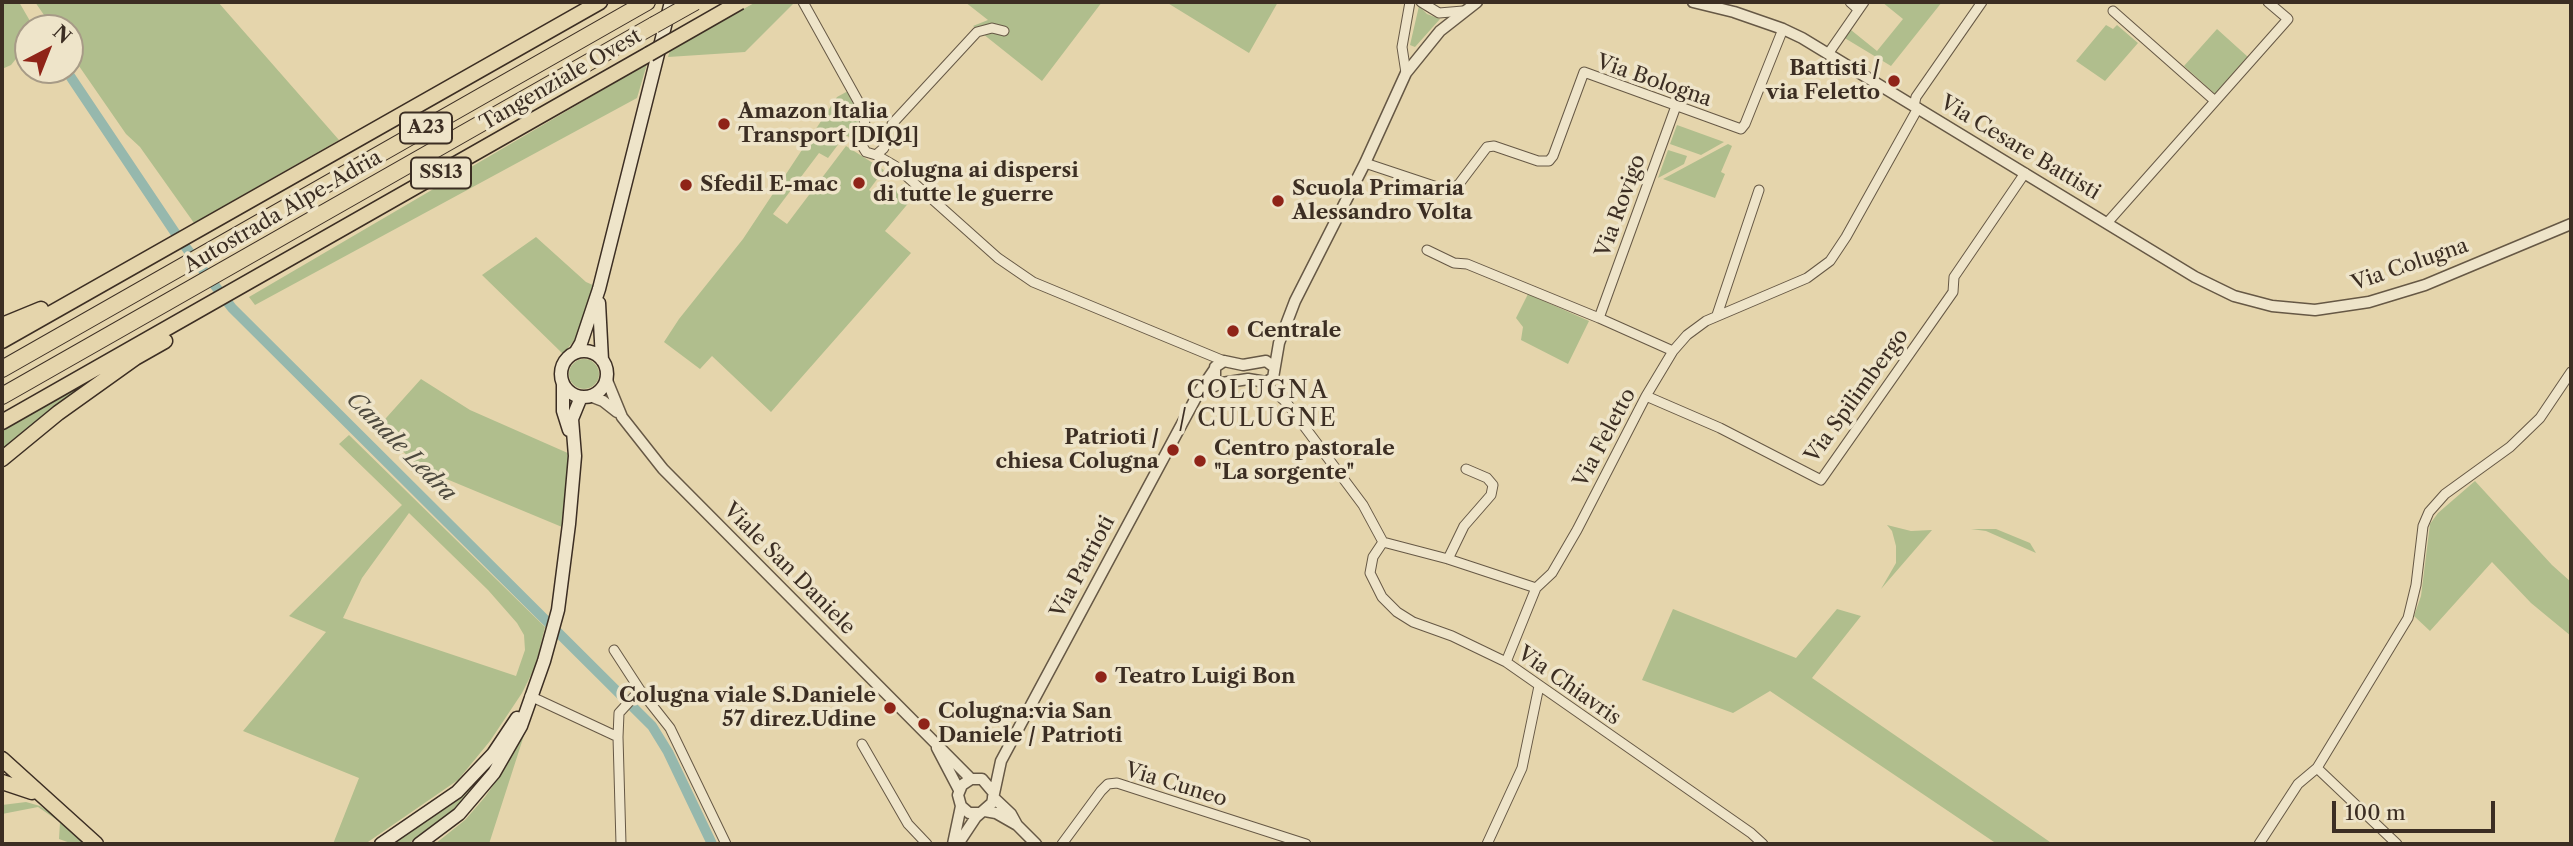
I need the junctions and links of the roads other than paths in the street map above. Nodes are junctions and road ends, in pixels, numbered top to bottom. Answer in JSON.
{"nodes":[{"id":1,"x":600,"y":2,"type":"edge"},
{"id":2,"x":647,"y":2,"type":"edge"},
{"id":3,"x":671,"y":2,"type":"edge"},
{"id":4,"x":695,"y":2,"type":"edge"},
{"id":5,"x":740,"y":2,"type":"edge"},
{"id":6,"x":803,"y":2,"type":"edge"},
{"id":7,"x":1410,"y":2,"type":"edge"},
{"id":8,"x":1421,"y":2,"type":"edge"},
{"id":9,"x":1478,"y":2,"type":"edge"},
{"id":10,"x":1693,"y":2,"type":"edge"},
{"id":11,"x":1850,"y":2,"type":"edge"},
{"id":12,"x":1982,"y":2,"type":"edge"},
{"id":13,"x":2269,"y":2,"type":"edge"},
{"id":14,"x":1861,"y":5,"type":"edge"},
{"id":15,"x":1463,"y":11,"type":"junction"},
{"id":16,"x":2113,"y":11,"type":"dead end"},
{"id":17,"x":1783,"y":29,"type":"junction"},
{"id":18,"x":1004,"y":31,"type":"dead end"},
{"id":19,"x":1828,"y":54,"type":"junction"},
{"id":20,"x":1406,"y":73,"type":"junction"},
{"id":21,"x":2215,"y":101,"type":"junction"},
{"id":22,"x":1676,"y":106,"type":"junction"},
{"id":23,"x":1916,"y":107,"type":"junction"},
{"id":24,"x":892,"y":124,"type":"junction"},
{"id":25,"x":877,"y":132,"type":"junction"},
{"id":26,"x":866,"y":133,"type":"junction"},
{"id":27,"x":881,"y":148,"type":"junction"},
{"id":28,"x":1365,"y":163,"type":"junction"},
{"id":29,"x":2025,"y":173,"type":"junction"},
{"id":30,"x":1759,"y":190,"type":"dead end"},
{"id":31,"x":2107,"y":223,"type":"junction"},
{"id":32,"x":2571,"y":224,"type":"edge"},
{"id":33,"x":1427,"y":250,"type":"dead end"},
{"id":34,"x":91,"y":289,"type":"junction"},
{"id":35,"x":599,"y":289,"type":"junction"},
{"id":36,"x":211,"y":304,"type":"junction"},
{"id":37,"x":1717,"y":314,"type":"junction"},
{"id":38,"x":1599,"y":318,"type":"junction"},
{"id":39,"x":2,"y":325,"type":"edge"},
{"id":40,"x":2,"y":341,"type":"edge"},
{"id":41,"x":1279,"y":343,"type":"junction"},
{"id":42,"x":1673,"y":351,"type":"junction"},
{"id":43,"x":575,"y":353,"type":"junction"},
{"id":44,"x":602,"y":360,"type":"junction"},
{"id":45,"x":1261,"y":362,"type":"junction"},
{"id":46,"x":1218,"y":366,"type":"junction"},
{"id":47,"x":2,"y":369,"type":"edge"},
{"id":48,"x":1274,"y":371,"type":"junction"},
{"id":49,"x":2571,"y":372,"type":"edge"},
{"id":50,"x":606,"y":378,"type":"junction"},
{"id":51,"x":1262,"y":382,"type":"junction"},
{"id":52,"x":563,"y":383,"type":"junction"},
{"id":53,"x":1222,"y":383,"type":"junction"},
{"id":54,"x":1199,"y":392,"type":"junction"},
{"id":55,"x":2,"y":396,"type":"edge"},
{"id":56,"x":586,"y":396,"type":"junction"},
{"id":57,"x":1646,"y":396,"type":"junction"},
{"id":58,"x":1283,"y":398,"type":"junction"},
{"id":59,"x":622,"y":417,"type":"junction"},
{"id":60,"x":2,"y":422,"type":"edge"},
{"id":61,"x":574,"y":442,"type":"junction"},
{"id":62,"x":2,"y":459,"type":"edge"},
{"id":63,"x":1466,"y":470,"type":"dead end"},
{"id":64,"x":1383,"y":542,"type":"junction"},
{"id":65,"x":1448,"y":559,"type":"junction"},
{"id":66,"x":1536,"y":588,"type":"junction"},
{"id":67,"x":614,"y":650,"type":"dead end"},
{"id":68,"x":1506,"y":662,"type":"junction"},
{"id":69,"x":1539,"y":686,"type":"junction"},
{"id":70,"x":638,"y":692,"type":"junction"},
{"id":71,"x":530,"y":696,"type":"junction"},
{"id":72,"x":618,"y":737,"type":"junction"},
{"id":73,"x":934,"y":742,"type":"junction"},
{"id":74,"x":862,"y":744,"type":"dead end"},
{"id":75,"x":2,"y":759,"type":"edge"},
{"id":76,"x":1001,"y":761,"type":"junction"},
{"id":77,"x":2317,"y":768,"type":"junction"},
{"id":78,"x":976,"y":779,"type":"junction"},
{"id":79,"x":2,"y":782,"type":"edge"},
{"id":80,"x":959,"y":790,"type":"junction"},
{"id":81,"x":993,"y":794,"type":"junction"},
{"id":82,"x":43,"y":797,"type":"junction"},
{"id":83,"x":961,"y":806,"type":"junction"},
{"id":84,"x":982,"y":812,"type":"junction"},
{"id":85,"x":1017,"y":825,"type":"junction"},
{"id":86,"x":96,"y":844,"type":"edge"},
{"id":87,"x":381,"y":844,"type":"edge"},
{"id":88,"x":419,"y":844,"type":"edge"},
{"id":89,"x":621,"y":844,"type":"edge"},
{"id":90,"x":726,"y":844,"type":"edge"},
{"id":91,"x":928,"y":844,"type":"edge"},
{"id":92,"x":956,"y":844,"type":"edge"},
{"id":93,"x":1036,"y":844,"type":"edge"},
{"id":94,"x":1062,"y":844,"type":"edge"},
{"id":95,"x":1306,"y":844,"type":"edge"},
{"id":96,"x":1487,"y":844,"type":"edge"},
{"id":97,"x":1763,"y":844,"type":"edge"},
{"id":98,"x":2259,"y":844,"type":"edge"},
{"id":99,"x":2397,"y":844,"type":"edge"}],
"edges":[{"from":1,"to":34,"type":"main road"},
{"from":2,"to":47,"type":"highway","name":"Autostrada Alpe-Adria","number":"A23"},
{"from":3,"to":35,"type":"main road","name":"Viale San Daniele"},
{"from":4,"to":55,"type":"highway","name":"Autostrada Alpe-Adria","number":"A23","bridge":true},
{"from":5,"to":36,"type":"main road","name":"Tangenziale Ovest","number":"SS13","bridge":true},
{"from":6,"to":26,"type":"street"},
{"from":7,"to":20,"type":"street"},
{"from":8,"to":15,"type":"street"},
{"from":9,"to":15,"type":"street"},
{"from":10,"to":17,"type":"street","name":"Via Cesare Battisti"},
{"from":11,"to":14,"type":"street"},
{"from":12,"to":23,"type":"street","name":"Via Cesare Battisti"},
{"from":13,"to":21,"type":"street"},
{"from":14,"to":19,"type":"street"},
{"from":15,"to":20,"type":"street"},
{"from":16,"to":21,"type":"street"},
{"from":17,"to":19,"type":"street","name":"Via Cesare Battisti"},
{"from":17,"to":22,"type":"street","name":"Via Bologna"},
{"from":18,"to":24,"type":"street"},
{"from":19,"to":23,"type":"street","name":"Via Cesare Battisti"},
{"from":20,"to":28,"type":"street"},
{"from":21,"to":31,"type":"street"},
{"from":22,"to":28,"type":"street","name":"Via Bologna"},
{"from":22,"to":38,"type":"street","name":"Via Rovigo"},
{"from":23,"to":29,"type":"street","name":"Via Cesare Battisti"},
{"from":23,"to":37,"type":"street","name":"Via Feletto"},
{"from":24,"to":25,"type":"street"},
{"from":24,"to":27,"type":"street"},
{"from":25,"to":26,"type":"street"},
{"from":25,"to":27,"type":"street"},
{"from":26,"to":27,"type":"street"},
{"from":27,"to":46,"type":"street"},
{"from":28,"to":41,"type":"street"},
{"from":29,"to":31,"type":"street","name":"Via Cesare Battisti"},
{"from":29,"to":57,"type":"street","name":"Via Spilimbergo"},
{"from":30,"to":37,"type":"street"},
{"from":31,"to":32,"type":"street","name":"Via Colugna"},
{"from":33,"to":38,"type":"street"},
{"from":34,"to":39,"type":"main road"},
{"from":34,"to":40,"type":"main road"},
{"from":35,"to":43,"type":"main road","name":"Viale San Daniele"},
{"from":35,"to":44,"type":"main road","name":"Viale San Daniele"},
{"from":36,"to":60,"type":"main road","name":"Tangenziale Ovest","number":"SS13"},
{"from":36,"to":62,"type":"main road"},
{"from":37,"to":42,"type":"street","name":"Via Feletto"},
{"from":38,"to":42,"type":"street"},
{"from":41,"to":45,"type":"street"},
{"from":41,"to":48,"type":"street"},
{"from":42,"to":57,"type":"street","name":"Via Feletto"},
{"from":43,"to":44,"type":"main road"},
{"from":43,"to":52,"type":"main road","name":"Viale San Daniele"},
{"from":44,"to":50,"type":"main road","name":"Viale San Daniele"},
{"from":45,"to":46,"type":"street"},
{"from":45,"to":48,"type":"street"},
{"from":46,"to":53,"type":"street"},
{"from":46,"to":54,"type":"street","name":"Via Patrioti"},
{"from":48,"to":51,"type":"street"},
{"from":48,"to":58,"type":"street"},
{"from":49,"to":77,"type":"street"},
{"from":50,"to":56,"type":"main road"},
{"from":50,"to":59,"type":"street","name":"Viale San Daniele"},
{"from":51,"to":53,"type":"street"},
{"from":51,"to":58,"type":"street"},
{"from":52,"to":56,"type":"main road","name":"Viale San Daniele"},
{"from":52,"to":61,"type":"main road"},
{"from":53,"to":54,"type":"street"},
{"from":54,"to":76,"type":"street","name":"Via Patrioti"},
{"from":56,"to":59,"type":"street","name":"Viale San Daniele"},
{"from":56,"to":61,"type":"main road"},
{"from":57,"to":66,"type":"street","name":"Via Feletto"},
{"from":58,"to":64,"type":"street"},
{"from":59,"to":73,"type":"street","name":"Viale San Daniele"},
{"from":61,"to":71,"type":"main road"},
{"from":63,"to":65,"type":"street"},
{"from":64,"to":65,"type":"street"},
{"from":64,"to":68,"type":"street","name":"Via Chiavris"},
{"from":65,"to":66,"type":"street"},
{"from":66,"to":68,"type":"street","name":"Via Feletto"},
{"from":67,"to":70,"type":"street"},
{"from":68,"to":69,"type":"street","name":"Via Chiavris"},
{"from":69,"to":96,"type":"street"},
{"from":69,"to":97,"type":"street","name":"Via Chiavris"},
{"from":70,"to":72,"type":"street"},
{"from":70,"to":90,"type":"street"},
{"from":71,"to":72,"type":"street"},
{"from":71,"to":87,"type":"main road"},
{"from":71,"to":88,"type":"main road"},
{"from":72,"to":89,"type":"street"},
{"from":73,"to":78,"type":"street","name":"Viale San Daniele"},
{"from":73,"to":80,"type":"street","name":"Viale San Daniele"},
{"from":74,"to":91,"type":"street"},
{"from":75,"to":82,"type":"main road"},
{"from":76,"to":78,"type":"street","name":"Via Patrioti"},
{"from":76,"to":81,"type":"street","name":"Via Patrioti"},
{"from":77,"to":98,"type":"street"},
{"from":77,"to":99,"type":"street"},
{"from":78,"to":80,"type":"street"},
{"from":78,"to":81,"type":"street"},
{"from":79,"to":82,"type":"main road"},
{"from":80,"to":83,"type":"street"},
{"from":81,"to":84,"type":"street"},
{"from":81,"to":85,"type":"street"},
{"from":82,"to":86,"type":"main road"},
{"from":83,"to":84,"type":"street"},
{"from":83,"to":92,"type":"street"},
{"from":84,"to":85,"type":"street"},
{"from":84,"to":92,"type":"street"},
{"from":85,"to":93,"type":"street"},
{"from":94,"to":95,"type":"street","name":"Via Cuneo"}]}
